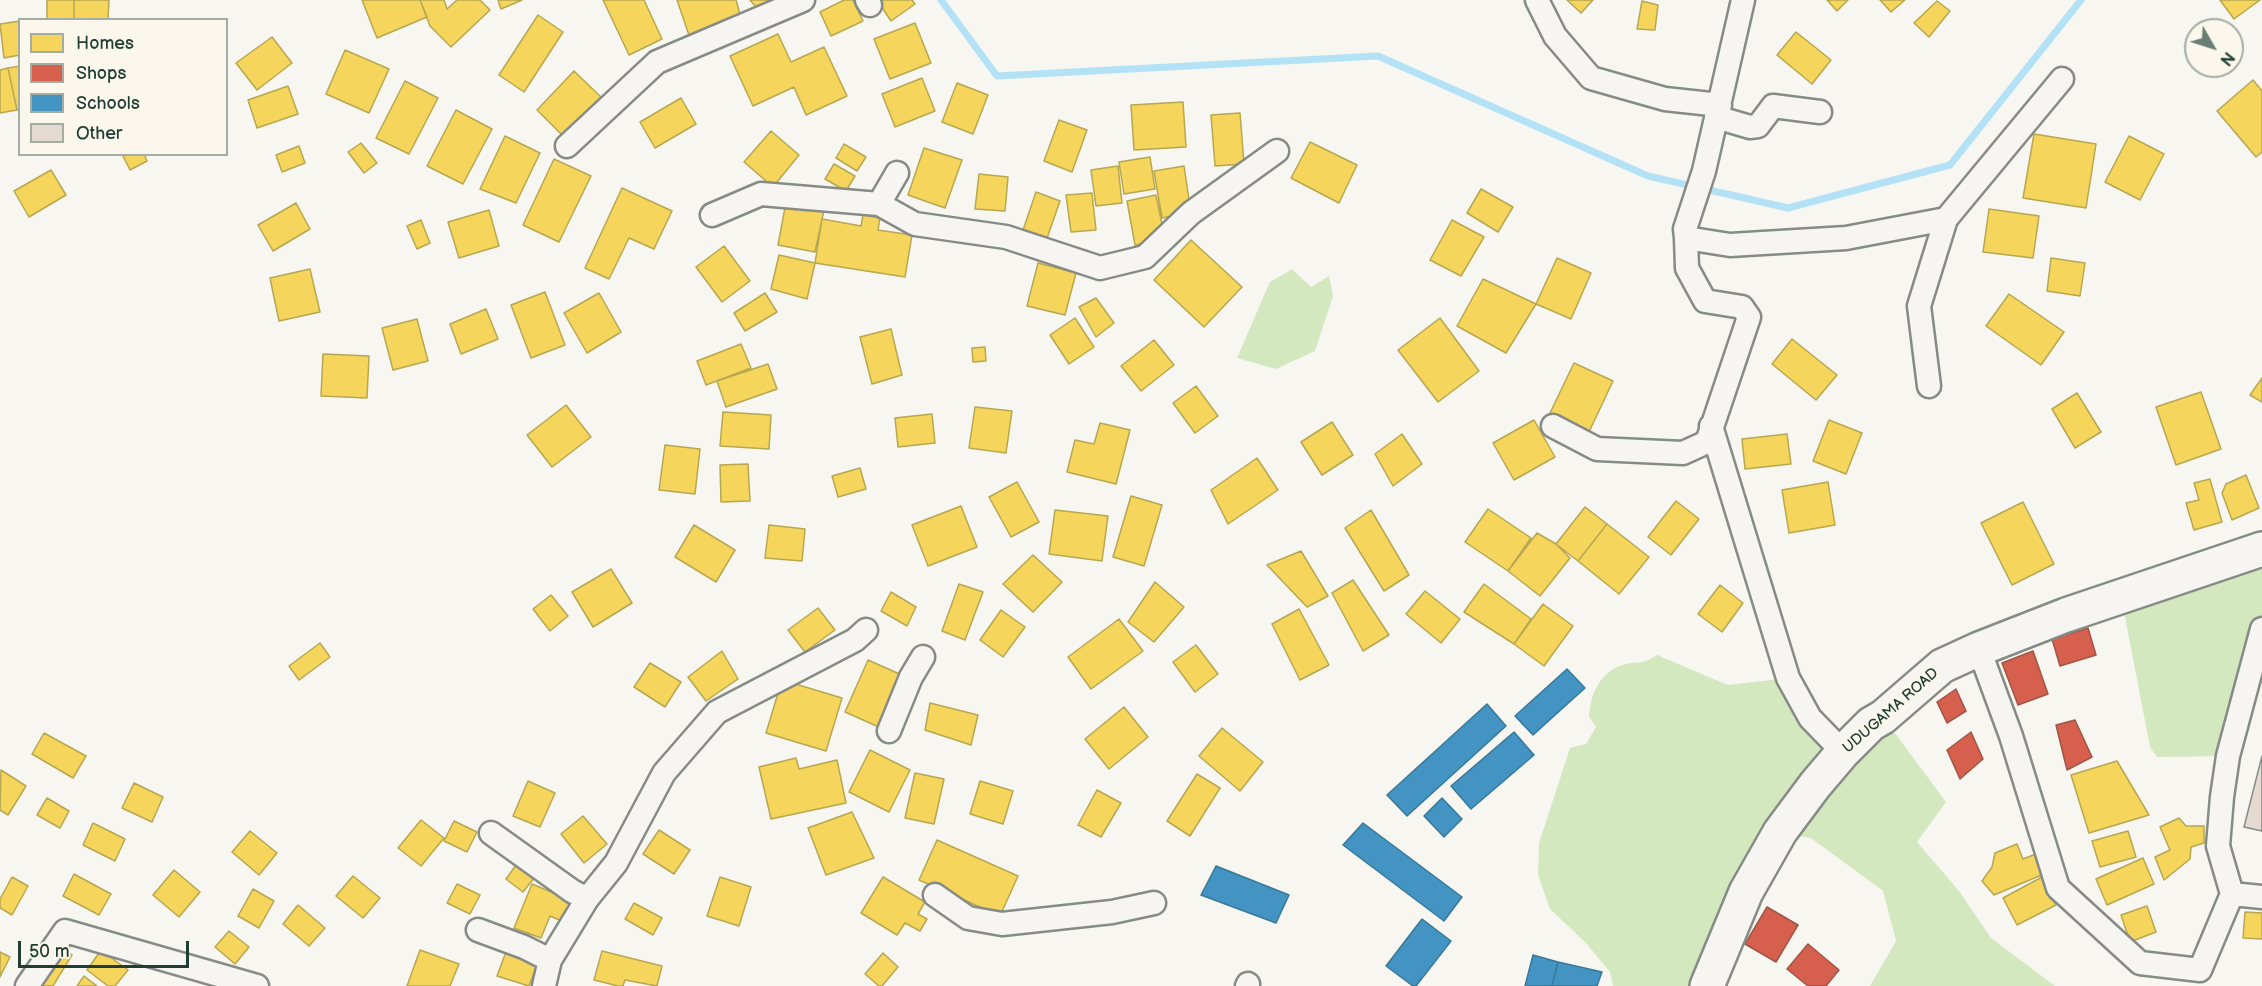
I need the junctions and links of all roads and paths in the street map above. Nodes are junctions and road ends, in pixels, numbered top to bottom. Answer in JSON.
{"nodes":[{"id":1,"x":803,"y":0,"type":"edge"},
{"id":2,"x":1537,"y":0,"type":"edge"},
{"id":3,"x":1743,"y":0,"type":"edge"},
{"id":4,"x":2062,"y":79,"type":"dead end"},
{"id":5,"x":1718,"y":111,"type":"junction"},
{"id":6,"x":1820,"y":112,"type":"dead end"},
{"id":7,"x":567,"y":146,"type":"dead end"},
{"id":8,"x":1277,"y":151,"type":"dead end"},
{"id":9,"x":897,"y":173,"type":"dead end"},
{"id":10,"x":879,"y":204,"type":"junction"},
{"id":11,"x":712,"y":215,"type":"dead end"},
{"id":12,"x":1946,"y":219,"type":"junction"},
{"id":13,"x":1685,"y":234,"type":"junction"},
{"id":14,"x":1929,"y":386,"type":"dead end"},
{"id":15,"x":1553,"y":426,"type":"dead end"},
{"id":16,"x":1712,"y":426,"type":"junction"},
{"id":17,"x":2262,"y":549,"type":"edge"},
{"id":18,"x":2262,"y":629,"type":"edge"},
{"id":19,"x":866,"y":630,"type":"dead end"},
{"id":20,"x":1979,"y":649,"type":"junction"},
{"id":21,"x":923,"y":657,"type":"dead end"},
{"id":22,"x":889,"y":731,"type":"dead end"},
{"id":23,"x":1843,"y":752,"type":"junction"},
{"id":24,"x":490,"y":833,"type":"dead end"},
{"id":25,"x":2232,"y":894,"type":"junction"},
{"id":26,"x":935,"y":895,"type":"dead end"},
{"id":27,"x":2262,"y":897,"type":"edge"},
{"id":28,"x":587,"y":899,"type":"junction"},
{"id":29,"x":1154,"y":903,"type":"dead end"},
{"id":30,"x":478,"y":930,"type":"dead end"},
{"id":31,"x":550,"y":960,"type":"junction"},
{"id":32,"x":27,"y":986,"type":"edge"},
{"id":33,"x":257,"y":986,"type":"edge"},
{"id":34,"x":544,"y":986,"type":"edge"},
{"id":35,"x":1707,"y":986,"type":"edge"}],
"edges":[{"from":1,"to":7,"type":"street"},
{"from":2,"to":5,"type":"street"},
{"from":3,"to":5,"type":"street"},
{"from":4,"to":12,"type":"street"},
{"from":5,"to":6,"type":"street"},
{"from":5,"to":13,"type":"street"},
{"from":8,"to":10,"type":"street"},
{"from":9,"to":10,"type":"street"},
{"from":10,"to":11,"type":"street"},
{"from":12,"to":13,"type":"street"},
{"from":12,"to":14,"type":"street"},
{"from":13,"to":16,"type":"street"},
{"from":15,"to":16,"type":"street"},
{"from":16,"to":23,"type":"street"},
{"from":17,"to":20,"type":"main road","name":"UDUGAMA ROAD"},
{"from":18,"to":25,"type":"street"},
{"from":19,"to":28,"type":"street"},
{"from":20,"to":23,"type":"main road","name":"UDUGAMA ROAD"},
{"from":20,"to":25,"type":"street"},
{"from":21,"to":22,"type":"street"},
{"from":23,"to":35,"type":"main road","name":"UDUGAMA ROAD"},
{"from":24,"to":28,"type":"street"},
{"from":25,"to":27,"type":"street"},
{"from":26,"to":29,"type":"street"},
{"from":28,"to":31,"type":"street"},
{"from":30,"to":31,"type":"street"},
{"from":31,"to":34,"type":"street"},
{"from":32,"to":33,"type":"street"}]}
